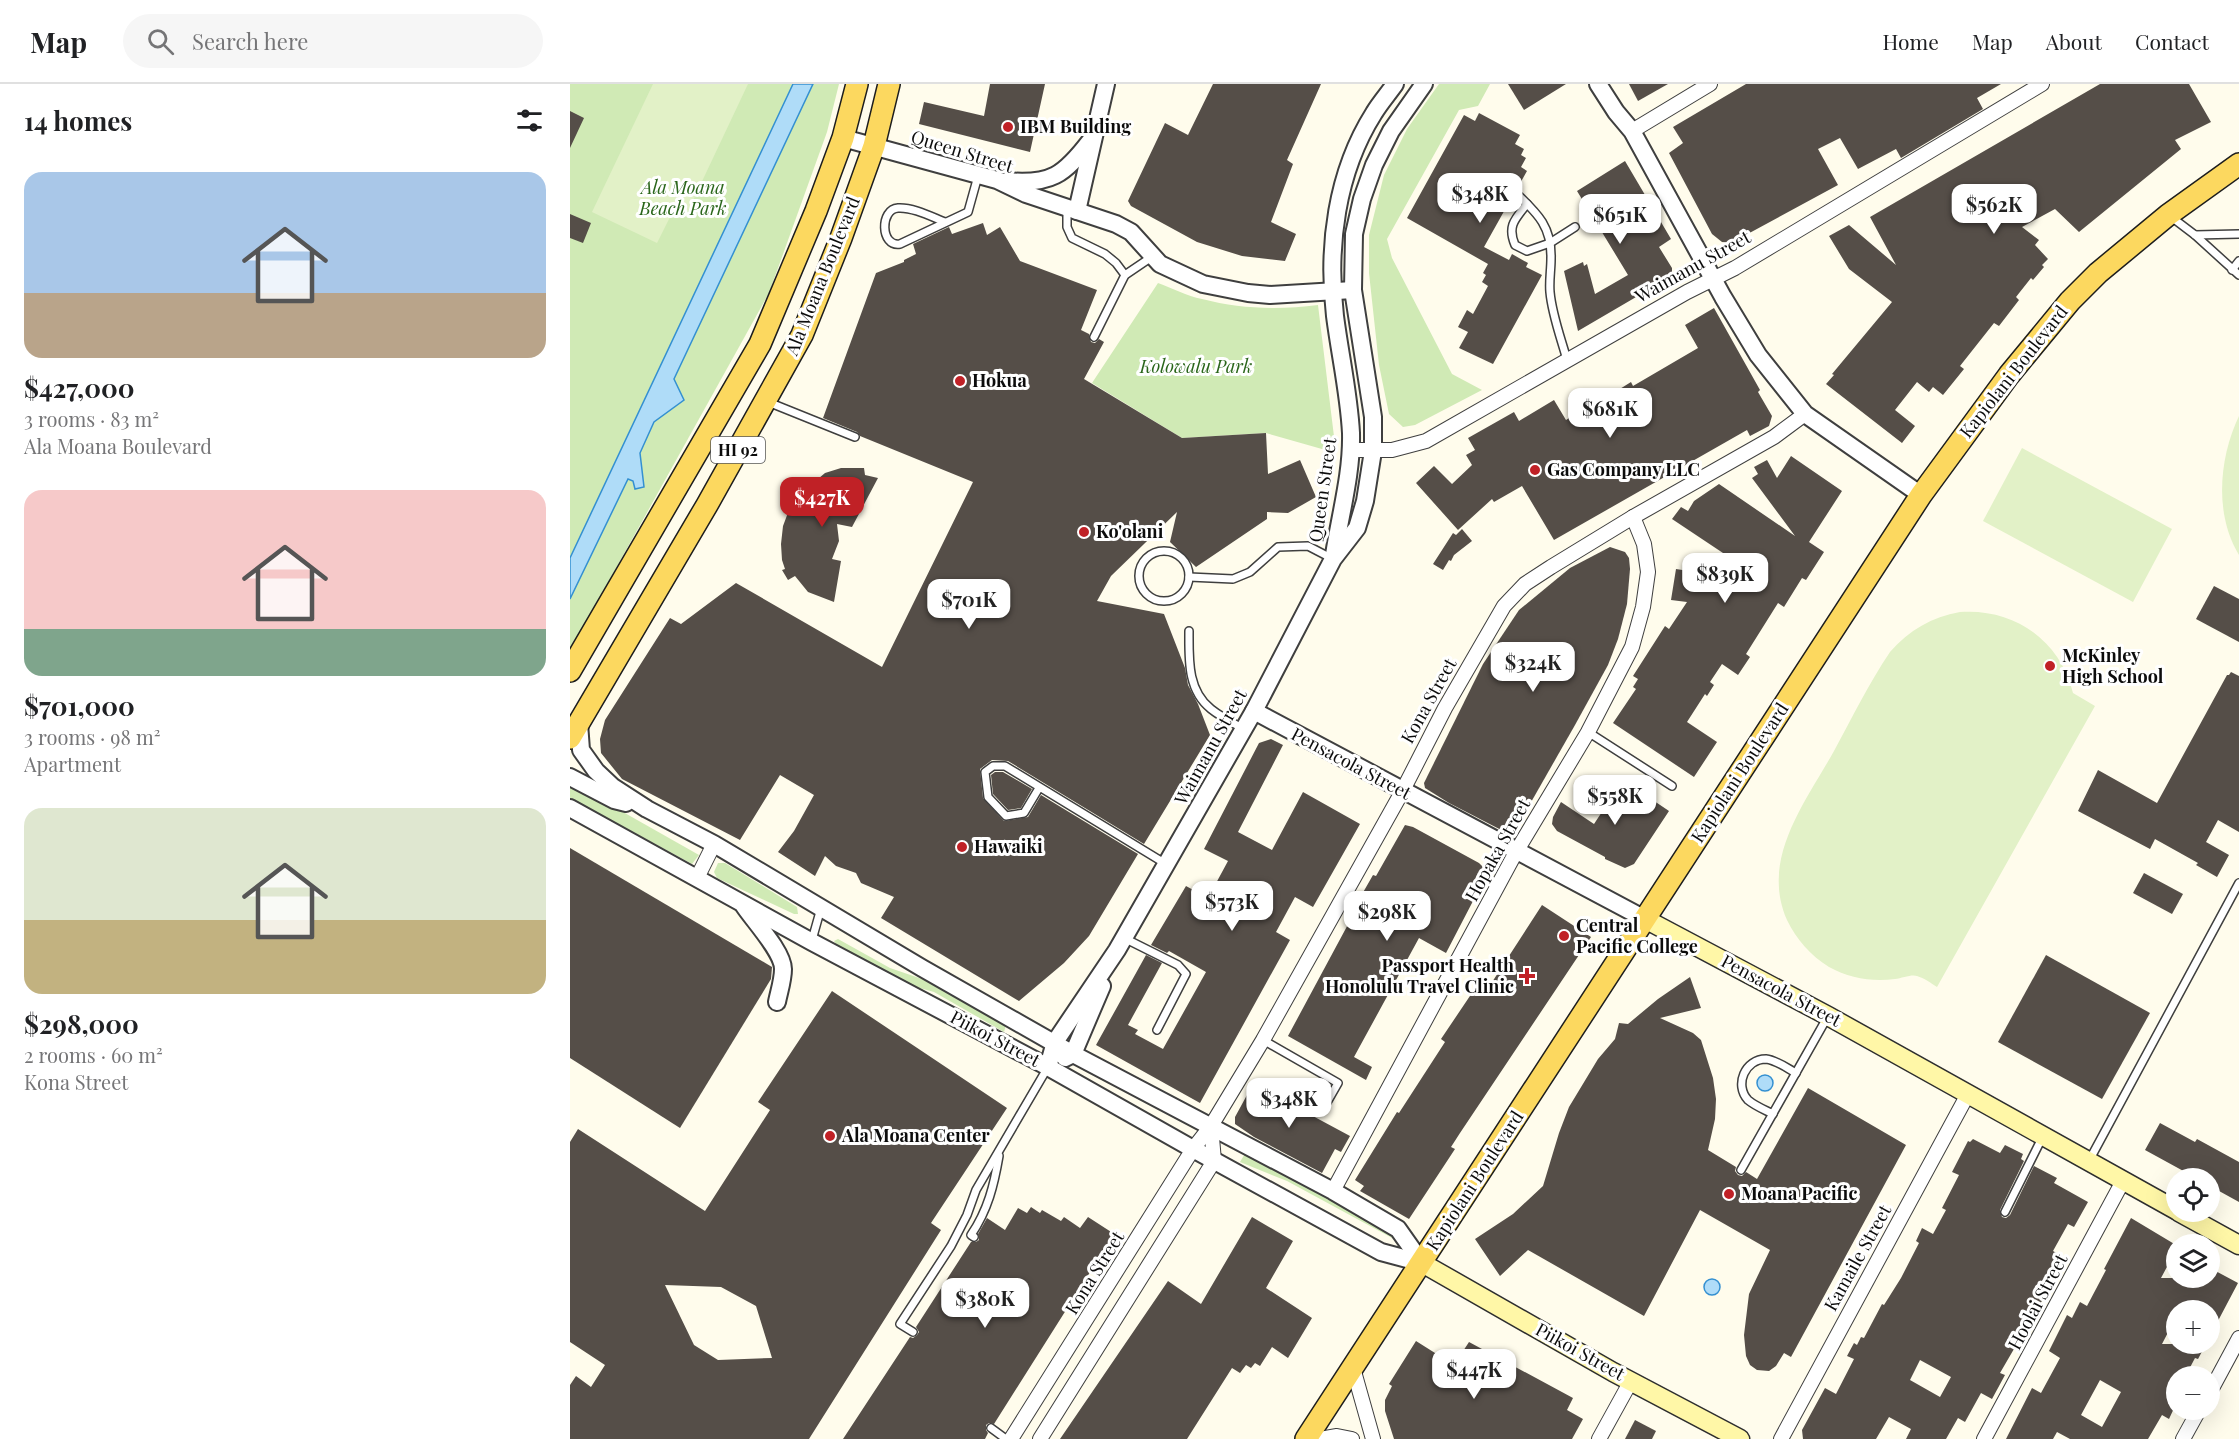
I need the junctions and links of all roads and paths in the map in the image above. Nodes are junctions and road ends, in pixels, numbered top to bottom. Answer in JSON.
{"nodes":[{"id":1,"x":857,"y":84,"type":"edge"},
{"id":2,"x":889,"y":84,"type":"edge"},
{"id":3,"x":1106,"y":84,"type":"edge"},
{"id":4,"x":1395,"y":84,"type":"edge"},
{"id":5,"x":1424,"y":84,"type":"edge"},
{"id":6,"x":1598,"y":84,"type":"edge"},
{"id":7,"x":1710,"y":84,"type":"edge"},
{"id":8,"x":2043,"y":84,"type":"edge"},
{"id":9,"x":1632,"y":131,"type":"junction"},
{"id":10,"x":1094,"y":135,"type":"junction"},
{"id":11,"x":843,"y":138,"type":"junction"},
{"id":12,"x":874,"y":146,"type":"junction"},
{"id":13,"x":2239,"y":164,"type":"edge"},
{"id":14,"x":978,"y":176,"type":"junction"},
{"id":15,"x":997,"y":180,"type":"junction"},
{"id":16,"x":1515,"y":192,"type":"dead end"},
{"id":17,"x":1527,"y":204,"type":"junction"},
{"id":18,"x":1072,"y":210,"type":"junction"},
{"id":19,"x":2168,"y":215,"type":"junction"},
{"id":20,"x":945,"y":222,"type":"junction"},
{"id":21,"x":1575,"y":227,"type":"dead end"},
{"id":22,"x":2239,"y":234,"type":"edge"},
{"id":23,"x":2195,"y":235,"type":"junction"},
{"id":24,"x":1550,"y":243,"type":"junction"},
{"id":25,"x":1153,"y":256,"type":"junction"},
{"id":26,"x":2239,"y":261,"type":"edge"},
{"id":27,"x":2232,"y":270,"type":"junction"},
{"id":28,"x":1125,"y":275,"type":"junction"},
{"id":29,"x":2239,"y":275,"type":"edge"},
{"id":30,"x":1713,"y":278,"type":"junction"},
{"id":31,"x":1353,"y":290,"type":"junction"},
{"id":32,"x":1332,"y":291,"type":"junction"},
{"id":33,"x":1094,"y":337,"type":"dead end"},
{"id":34,"x":1567,"y":360,"type":"junction"},
{"id":35,"x":766,"y":401,"type":"junction"},
{"id":36,"x":1805,"y":414,"type":"junction"},
{"id":37,"x":855,"y":437,"type":"dead end"},
{"id":38,"x":1351,"y":450,"type":"junction"},
{"id":39,"x":1373,"y":451,"type":"junction"},
{"id":40,"x":1921,"y":495,"type":"junction"},
{"id":41,"x":1633,"y":517,"type":"junction"},
{"id":42,"x":1333,"y":559,"type":"junction"},
{"id":43,"x":1189,"y":577,"type":"junction"},
{"id":44,"x":1189,"y":631,"type":"dead end"},
{"id":45,"x":570,"y":671,"type":"edge"},
{"id":46,"x":1254,"y":711,"type":"junction"},
{"id":47,"x":1244,"y":729,"type":"junction"},
{"id":48,"x":574,"y":730,"type":"edge"},
{"id":49,"x":1588,"y":732,"type":"junction"},
{"id":50,"x":570,"y":777,"type":"edge"},
{"id":51,"x":1672,"y":786,"type":"dead end"},
{"id":52,"x":1039,"y":788,"type":"junction"},
{"id":53,"x":1402,"y":792,"type":"junction"},
{"id":54,"x":570,"y":808,"type":"edge"},
{"id":55,"x":646,"y":809,"type":"junction"},
{"id":56,"x":714,"y":844,"type":"junction"},
{"id":57,"x":1516,"y":852,"type":"junction"},
{"id":58,"x":1166,"y":864,"type":"junction"},
{"id":59,"x":697,"y":878,"type":"junction"},
{"id":60,"x":2239,"y":883,"type":"edge"},
{"id":61,"x":741,"y":902,"type":"junction"},
{"id":62,"x":821,"y":908,"type":"junction"},
{"id":63,"x":1645,"y":919,"type":"junction"},
{"id":64,"x":812,"y":942,"type":"junction"},
{"id":65,"x":1120,"y":944,"type":"junction"},
{"id":66,"x":777,"y":1002,"type":"dead end"},
{"id":67,"x":1828,"y":1016,"type":"junction"},
{"id":68,"x":1157,"y":1030,"type":"dead end"},
{"id":69,"x":1263,"y":1040,"type":"junction"},
{"id":70,"x":1055,"y":1042,"type":"junction"},
{"id":71,"x":1073,"y":1054,"type":"junction"},
{"id":72,"x":1048,"y":1067,"type":"junction"},
{"id":73,"x":1796,"y":1073,"type":"junction"},
{"id":74,"x":1968,"y":1094,"type":"junction"},
{"id":75,"x":1326,"y":1104,"type":"dead end"},
{"id":76,"x":1773,"y":1114,"type":"junction"},
{"id":77,"x":1211,"y":1126,"type":"junction"},
{"id":78,"x":2043,"y":1136,"type":"junction"},
{"id":79,"x":1193,"y":1149,"type":"junction"},
{"id":80,"x":1000,"y":1151,"type":"junction"},
{"id":81,"x":1214,"y":1161,"type":"junction"},
{"id":82,"x":2088,"y":1161,"type":"junction"},
{"id":83,"x":1741,"y":1170,"type":"dead end"},
{"id":84,"x":2123,"y":1181,"type":"junction"},
{"id":85,"x":1333,"y":1191,"type":"junction"},
{"id":86,"x":2166,"y":1204,"type":"edge"},
{"id":87,"x":2005,"y":1212,"type":"dead end"},
{"id":88,"x":2198,"y":1222,"type":"edge"},
{"id":89,"x":974,"y":1237,"type":"dead end"},
{"id":90,"x":2239,"y":1245,"type":"edge"},
{"id":91,"x":1422,"y":1263,"type":"junction"},
{"id":92,"x":913,"y":1332,"type":"dead end"},
{"id":93,"x":2239,"y":1338,"type":"edge"},
{"id":94,"x":1353,"y":1368,"type":"junction"},
{"id":95,"x":2220,"y":1373,"type":"edge"},
{"id":96,"x":1632,"y":1381,"type":"junction"},
{"id":97,"x":2193,"y":1420,"type":"edge"},
{"id":98,"x":991,"y":1428,"type":"dead end"},
{"id":99,"x":1006,"y":1439,"type":"edge"},
{"id":100,"x":1011,"y":1439,"type":"edge"},
{"id":101,"x":1040,"y":1439,"type":"edge"},
{"id":102,"x":1306,"y":1439,"type":"edge"},
{"id":103,"x":1320,"y":1439,"type":"edge"},
{"id":104,"x":1352,"y":1439,"type":"edge"},
{"id":105,"x":1373,"y":1439,"type":"edge"},
{"id":106,"x":1599,"y":1439,"type":"edge"},
{"id":107,"x":1740,"y":1439,"type":"edge"},
{"id":108,"x":1781,"y":1439,"type":"edge"},
{"id":109,"x":1984,"y":1439,"type":"edge"},
{"id":110,"x":2183,"y":1439,"type":"edge"}],
"edges":[{"from":1,"to":11,"type":"main road","name":"Ala Moana Boulevard","number":"HI 92"},
{"from":2,"to":12,"type":"main road","name":"Ala Moana Boulevard","number":"HI 92"},
{"from":3,"to":10,"type":"street"},
{"from":4,"to":32,"type":"street","name":"Queen Street"},
{"from":5,"to":31,"type":"street","name":"Queen Street"},
{"from":6,"to":9,"type":"street"},
{"from":7,"to":9,"type":"street"},
{"from":8,"to":30,"type":"street","name":"Waimanu Street"},
{"from":9,"to":30,"type":"street"},
{"from":10,"to":15,"type":"street"},
{"from":10,"to":18,"type":"street"},
{"from":11,"to":12,"type":"street","name":"Queen Street"},
{"from":11,"to":45,"type":"main road","name":"Ala Moana Boulevard","number":"HI 92"},
{"from":12,"to":14,"type":"street","name":"Queen Street"},
{"from":12,"to":35,"type":"main road","name":"Ala Moana Boulevard","number":"HI 92"},
{"from":13,"to":19,"type":"main road","name":"Kapiolani Boulevard"},
{"from":14,"to":15,"type":"street","name":"Queen Street"},
{"from":14,"to":20,"type":"lane"},
{"from":15,"to":18,"type":"street","name":"Queen Street"},
{"from":16,"to":17,"type":"lane"},
{"from":17,"to":24,"type":"lane"},
{"from":17,"to":24,"type":"lane"},
{"from":18,"to":25,"type":"street","name":"Queen Street"},
{"from":18,"to":28,"type":"lane"},
{"from":19,"to":23,"type":"lane"},
{"from":19,"to":40,"type":"main road","name":"Kapiolani Boulevard"},
{"from":20,"to":20,"type":"lane"},
{"from":21,"to":24,"type":"lane"},
{"from":22,"to":23,"type":"lane"},
{"from":23,"to":27,"type":"lane"},
{"from":24,"to":34,"type":"lane"},
{"from":25,"to":28,"type":"lane"},
{"from":25,"to":32,"type":"street","name":"Queen Street"},
{"from":26,"to":27,"type":"lane"},
{"from":27,"to":29,"type":"lane"},
{"from":28,"to":33,"type":"lane"},
{"from":30,"to":34,"type":"street","name":"Waimanu Street"},
{"from":30,"to":36,"type":"street"},
{"from":31,"to":32,"type":"street","name":"Queen Street"},
{"from":31,"to":39,"type":"street","name":"Queen Street"},
{"from":32,"to":38,"type":"street","name":"Queen Street"},
{"from":34,"to":39,"type":"street","name":"Waimanu Street"},
{"from":35,"to":37,"type":"lane"},
{"from":35,"to":48,"type":"main road","name":"Ala Moana Boulevard","number":"HI 92"},
{"from":36,"to":40,"type":"street"},
{"from":36,"to":41,"type":"street","name":"Kona Street"},
{"from":38,"to":39,"type":"street","name":"Waimanu Street"},
{"from":38,"to":42,"type":"street","name":"Queen Street"},
{"from":39,"to":42,"type":"street","name":"Queen Street"},
{"from":40,"to":63,"type":"main road","name":"Kapiolani Boulevard"},
{"from":41,"to":49,"type":"street","name":"Hopaka Street"},
{"from":41,"to":53,"type":"street","name":"Kona Street"},
{"from":42,"to":43,"type":"lane"},
{"from":42,"to":46,"type":"street","name":"Waimanu Street"},
{"from":43,"to":43,"type":"lane"},
{"from":44,"to":47,"type":"lane"},
{"from":46,"to":47,"type":"street","name":"Waimanu Street"},
{"from":46,"to":53,"type":"street","name":"Pensacola Street"},
{"from":47,"to":58,"type":"street","name":"Waimanu Street"},
{"from":48,"to":55,"type":"street","name":"Piikoi Street"},
{"from":49,"to":51,"type":"lane"},
{"from":49,"to":57,"type":"street","name":"Hopaka Street"},
{"from":50,"to":55,"type":"street","name":"Piikoi Street"},
{"from":52,"to":52,"type":"lane"},
{"from":52,"to":58,"type":"lane"},
{"from":53,"to":57,"type":"street","name":"Pensacola Street"},
{"from":53,"to":69,"type":"street","name":"Kona Street"},
{"from":54,"to":59,"type":"street","name":"Piikoi Street"},
{"from":55,"to":56,"type":"street","name":"Piikoi Street"},
{"from":56,"to":59,"type":"street"},
{"from":56,"to":62,"type":"street","name":"Piikoi Street"},
{"from":57,"to":63,"type":"street","name":"Pensacola Street"},
{"from":57,"to":85,"type":"street","name":"Hopaka Street"},
{"from":58,"to":65,"type":"street","name":"Waimanu Street"},
{"from":59,"to":61,"type":"street","name":"Piikoi Street"},
{"from":60,"to":82,"type":"lane"},
{"from":61,"to":64,"type":"street","name":"Piikoi Street"},
{"from":61,"to":66,"type":"street"},
{"from":62,"to":64,"type":"lane"},
{"from":62,"to":70,"type":"street","name":"Piikoi Street"},
{"from":63,"to":67,"type":"main road","name":"Pensacola Street"},
{"from":63,"to":91,"type":"main road","name":"Kapiolani Boulevard"},
{"from":64,"to":72,"type":"street","name":"Piikoi Street"},
{"from":65,"to":68,"type":"lane"},
{"from":65,"to":70,"type":"street","name":"Waimanu Street"},
{"from":65,"to":71,"type":"street","name":"Waimanu Street"},
{"from":67,"to":73,"type":"lane"},
{"from":67,"to":74,"type":"main road","name":"Pensacola Street"},
{"from":69,"to":75,"type":"lane"},
{"from":69,"to":77,"type":"street","name":"Kona Street"},
{"from":70,"to":71,"type":"street","name":"Piikoi Street"},
{"from":70,"to":72,"type":"street","name":"Waimanu Street"},
{"from":71,"to":72,"type":"street"},
{"from":71,"to":77,"type":"street","name":"Piikoi Street"},
{"from":72,"to":79,"type":"street","name":"Piikoi Street"},
{"from":72,"to":80,"type":"lane"},
{"from":73,"to":76,"type":"lane"},
{"from":73,"to":76,"type":"lane"},
{"from":74,"to":78,"type":"main road","name":"Pensacola Street"},
{"from":74,"to":108,"type":"street","name":"Kamaile Street"},
{"from":76,"to":83,"type":"lane"},
{"from":77,"to":79,"type":"street","name":"Kona Street"},
{"from":77,"to":81,"type":"street"},
{"from":77,"to":85,"type":"street","name":"Piikoi Street"},
{"from":78,"to":82,"type":"main road","name":"Pensacola Street"},
{"from":78,"to":87,"type":"lane"},
{"from":79,"to":81,"type":"street","name":"Piikoi Street"},
{"from":79,"to":100,"type":"street","name":"Kona Street"},
{"from":80,"to":89,"type":"lane"},
{"from":80,"to":92,"type":"lane"},
{"from":81,"to":91,"type":"street","name":"Piikoi Street"},
{"from":81,"to":101,"type":"street"},
{"from":82,"to":84,"type":"main road","name":"Pensacola Street"},
{"from":84,"to":86,"type":"main road","name":"Pensacola Street"},
{"from":84,"to":109,"type":"street","name":"Hoolai Street"},
{"from":85,"to":91,"type":"street","name":"Piikoi Street"},
{"from":88,"to":90,"type":"main road","name":"Pensacola Street"},
{"from":91,"to":94,"type":"main road","name":"Kapiolani Boulevard"},
{"from":91,"to":96,"type":"main road","name":"Piikoi Street"},
{"from":93,"to":95,"type":"street"},
{"from":94,"to":102,"type":"main road","name":"Kapiolani Boulevard"},
{"from":94,"to":105,"type":"street"},
{"from":96,"to":106,"type":"street"},
{"from":96,"to":107,"type":"main road","name":"Piikoi Street"},
{"from":97,"to":110,"type":"street"},
{"from":98,"to":99,"type":"lane"},
{"from":103,"to":104,"type":"street"}]}
